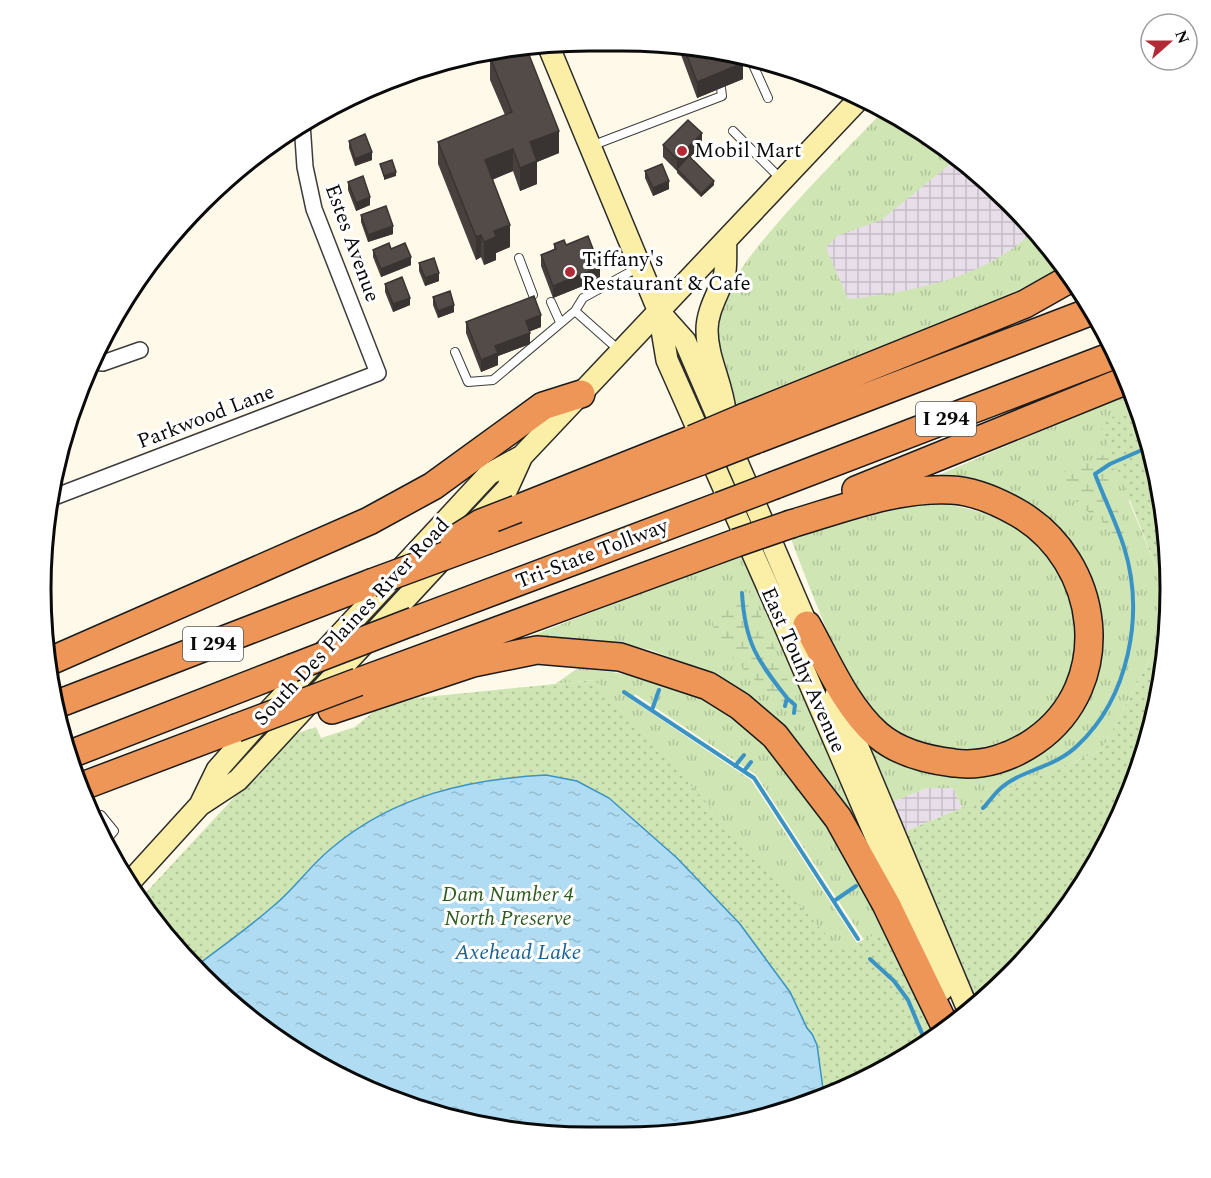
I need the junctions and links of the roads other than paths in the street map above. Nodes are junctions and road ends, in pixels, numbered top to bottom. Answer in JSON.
{"nodes":[{"id":1,"x":551,"y":52,"type":"edge"},
{"id":2,"x":754,"y":67,"type":"edge"},
{"id":3,"x":721,"y":88,"type":"dead end"},
{"id":4,"x":768,"y":98,"type":"dead end"},
{"id":5,"x":855,"y":104,"type":"edge"},
{"id":6,"x":733,"y":131,"type":"dead end"},
{"id":7,"x":303,"y":134,"type":"edge"},
{"id":8,"x":591,"y":146,"type":"junction"},
{"id":9,"x":783,"y":181,"type":"junction"},
{"id":10,"x":726,"y":240,"type":"junction"},
{"id":11,"x":519,"y":258,"type":"dead end"},
{"id":12,"x":640,"y":267,"type":"junction"},
{"id":13,"x":1064,"y":282,"type":"edge"},
{"id":14,"x":533,"y":295,"type":"edge"},
{"id":15,"x":551,"y":302,"type":"dead end"},
{"id":16,"x":575,"y":311,"type":"junction"},
{"id":17,"x":659,"y":312,"type":"junction"},
{"id":18,"x":1084,"y":314,"type":"edge"},
{"id":19,"x":560,"y":322,"type":"junction"},
{"id":20,"x":140,"y":350,"type":"dead end"},
{"id":21,"x":455,"y":352,"type":"dead end"},
{"id":22,"x":621,"y":352,"type":"junction"},
{"id":23,"x":1108,"y":358,"type":"edge"},
{"id":24,"x":101,"y":363,"type":"edge"},
{"id":25,"x":378,"y":373,"type":"joint"},
{"id":26,"x":1119,"y":383,"type":"edge"},
{"id":27,"x":581,"y":394,"type":"junction"},
{"id":28,"x":750,"y":429,"type":"junction"},
{"id":29,"x":728,"y":442,"type":"junction"},
{"id":30,"x":697,"y":450,"type":"junction"},
{"id":31,"x":59,"y":495,"type":"edge"},
{"id":32,"x":790,"y":520,"type":"junction"},
{"id":33,"x":412,"y":566,"type":"junction"},
{"id":34,"x":807,"y":625,"type":"junction"},
{"id":35,"x":56,"y":659,"type":"edge"},
{"id":36,"x":63,"y":702,"type":"edge"},
{"id":37,"x":230,"y":735,"type":"junction"},
{"id":38,"x":77,"y":752,"type":"edge"},
{"id":39,"x":88,"y":784,"type":"edge"},
{"id":40,"x":101,"y":815,"type":"edge"},
{"id":41,"x":110,"y":835,"type":"edge"},
{"id":42,"x":135,"y":877,"type":"edge"},
{"id":43,"x":965,"y":1003,"type":"edge"},
{"id":44,"x":952,"y":1014,"type":"edge"},
{"id":45,"x":943,"y":1021,"type":"edge"}],
"edges":[{"from":1,"to":8,"type":"main road","name":"East Touhy Avenue"},
{"from":2,"to":4,"type":"lane"},
{"from":3,"to":8,"type":"lane"},
{"from":5,"to":9,"type":"main road","name":"South Des Plaines River Road"},
{"from":6,"to":9,"type":"lane"},
{"from":7,"to":25,"type":"street","name":"Estes Avenue"},
{"from":8,"to":12,"type":"main road","name":"East Touhy Avenue"},
{"from":9,"to":10,"type":"main road","name":"South Des Plaines River Road"},
{"from":10,"to":17,"type":"main road","name":"South Des Plaines River Road"},
{"from":10,"to":29,"type":"main road"},
{"from":11,"to":14,"type":"lane"},
{"from":12,"to":16,"type":"lane"},
{"from":12,"to":17,"type":"main road","name":"East Touhy Avenue"},
{"from":13,"to":28,"type":"highway"},
{"from":15,"to":19,"type":"lane"},
{"from":16,"to":19,"type":"lane"},
{"from":16,"to":22,"type":"lane"},
{"from":17,"to":22,"type":"main road","name":"South Des Plaines River Road"},
{"from":17,"to":29,"type":"main road","name":"East Touhy Avenue"},
{"from":17,"to":44,"type":"main road","name":"East Touhy Avenue"},
{"from":18,"to":28,"type":"highway","number":"I 294"},
{"from":19,"to":21,"type":"lane"},
{"from":20,"to":24,"type":"street"},
{"from":22,"to":27,"type":"main road","name":"South Des Plaines River Road"},
{"from":23,"to":38,"type":"highway","name":"Tri-State Tollway","number":"I 294","bridge":true},
{"from":25,"to":31,"type":"street","name":"Parkwood Lane"},
{"from":26,"to":32,"type":"highway"},
{"from":27,"to":35,"type":"highway"},
{"from":27,"to":42,"type":"main road","name":"South Des Plaines River Road"},
{"from":28,"to":30,"type":"highway","number":"I 294","bridge":true},
{"from":29,"to":34,"type":"main road","name":"East Touhy Avenue"},
{"from":30,"to":33,"type":"highway","number":"I 294","bridge":true},
{"from":30,"to":33,"type":"highway","bridge":true},
{"from":32,"to":34,"type":"highway"},
{"from":32,"to":37,"type":"highway","bridge":true},
{"from":33,"to":36,"type":"highway","number":"I 294","bridge":true},
{"from":34,"to":43,"type":"main road","name":"East Touhy Avenue"},
{"from":37,"to":39,"type":"highway"},
{"from":37,"to":45,"type":"highway"},
{"from":40,"to":41,"type":"lane"}]}
